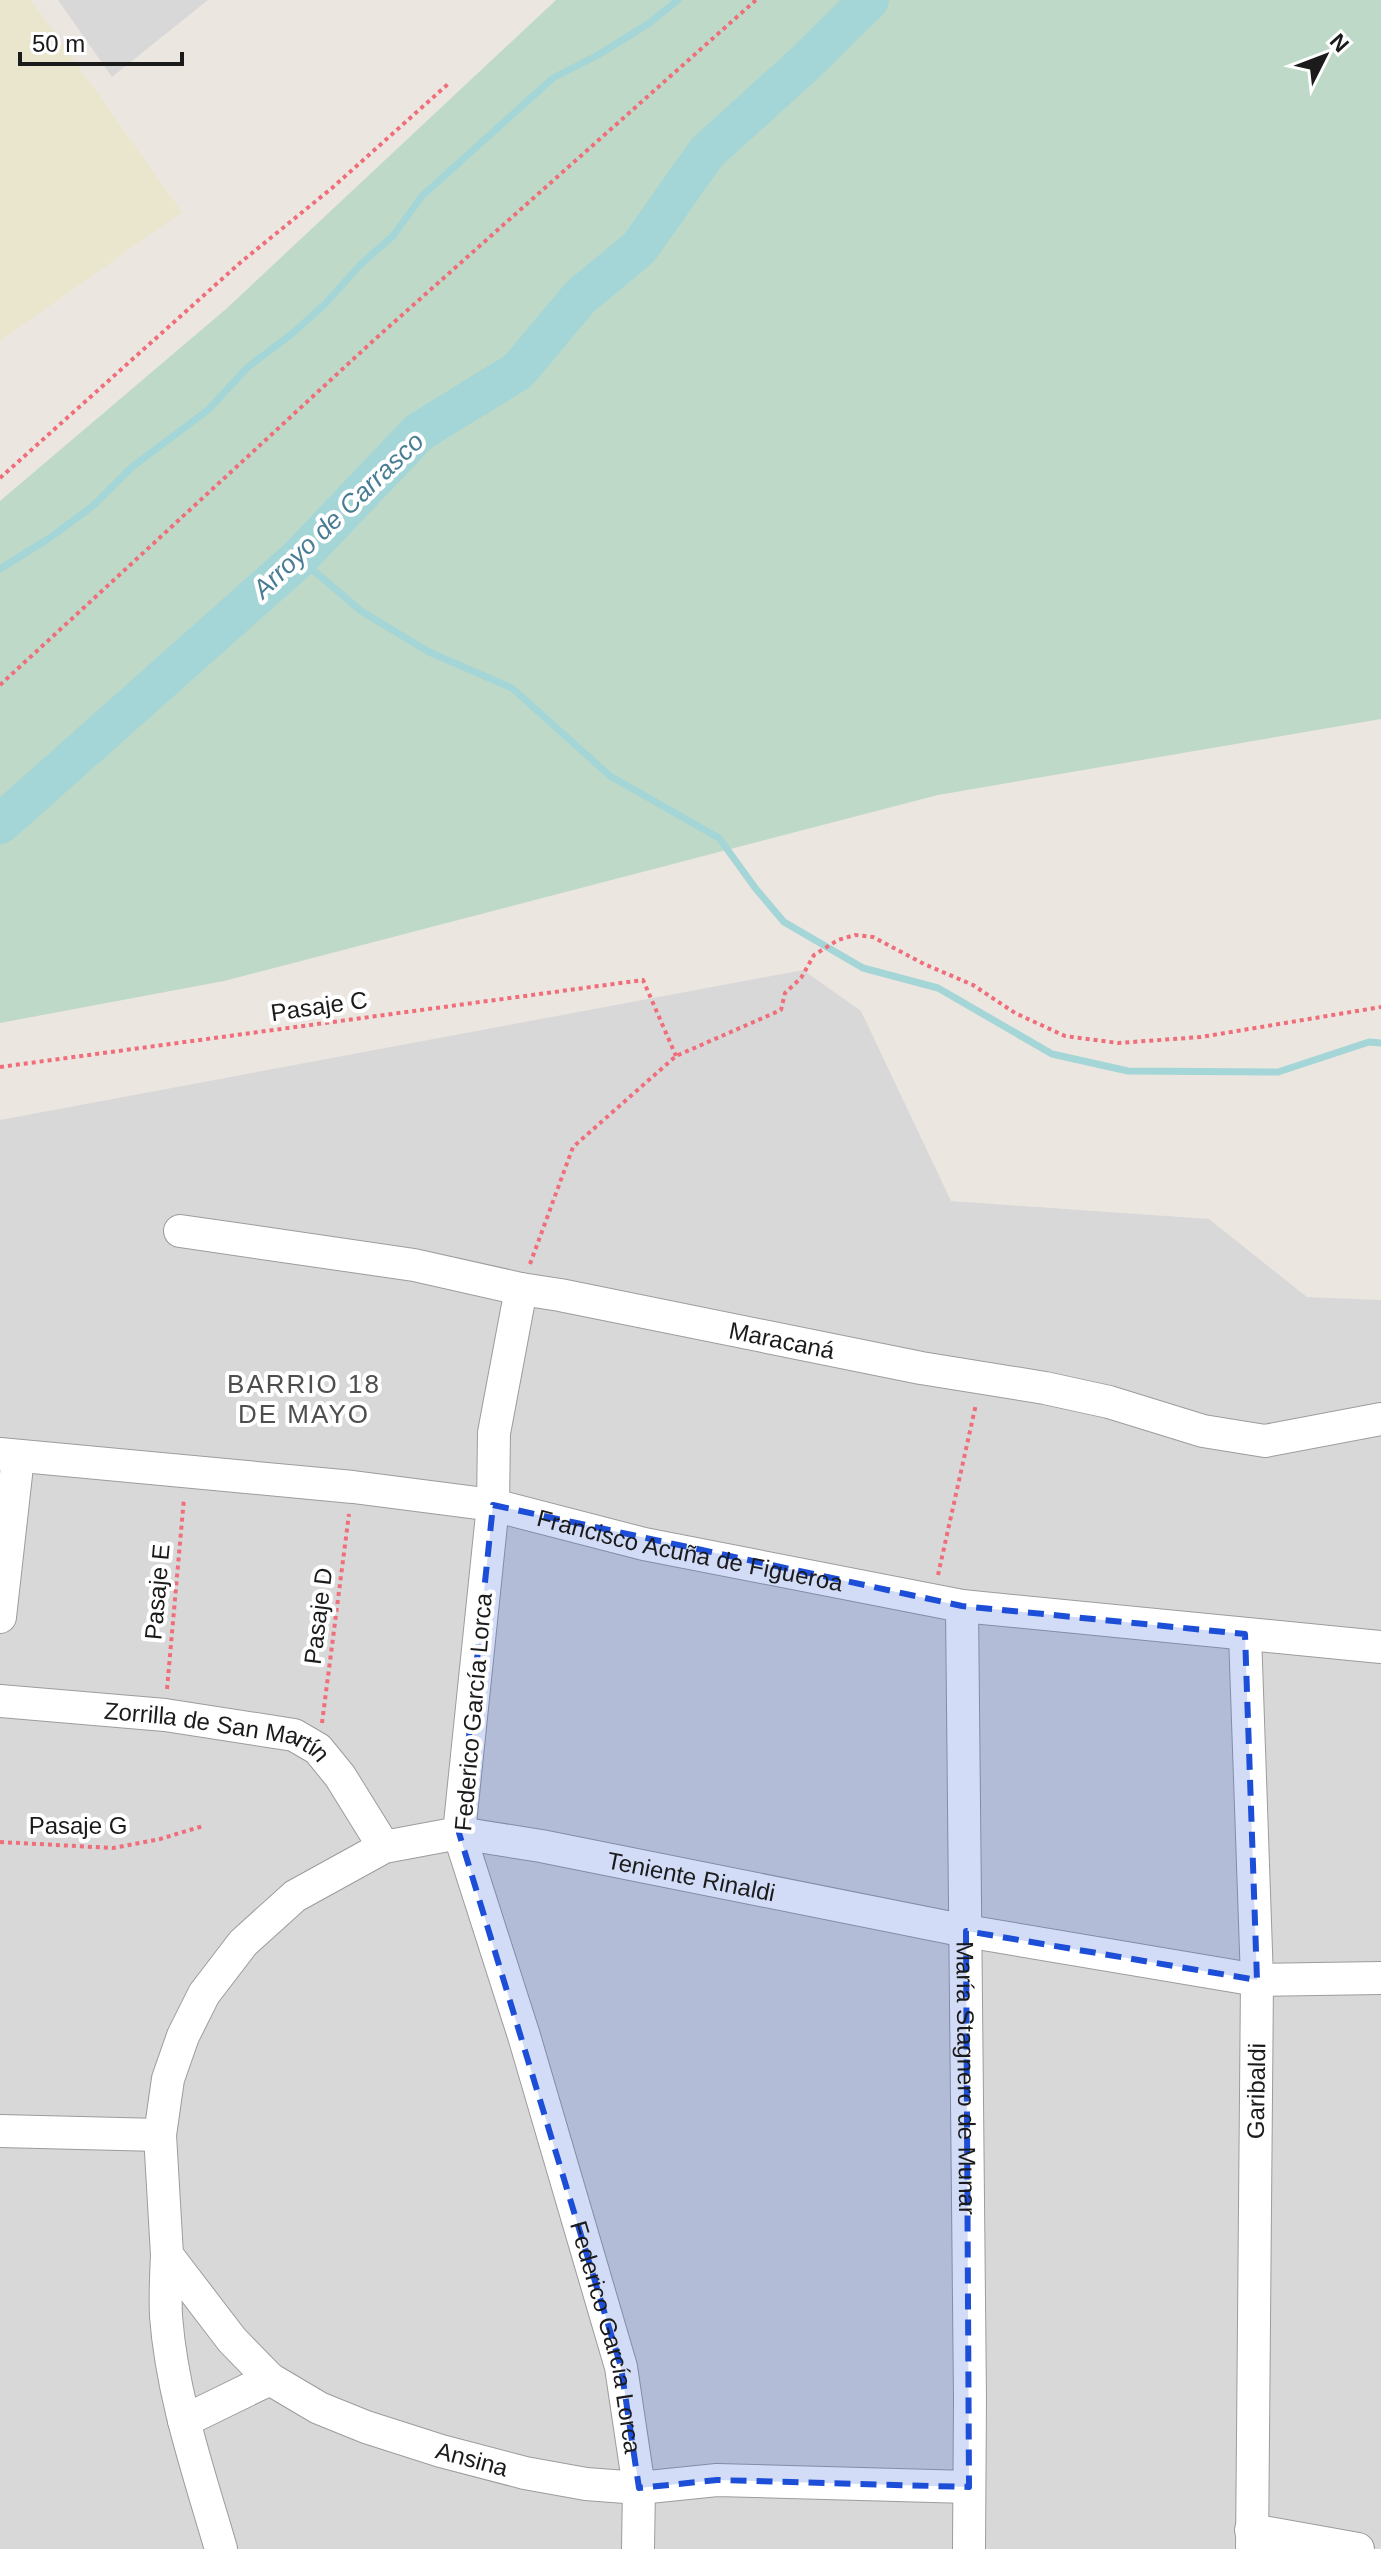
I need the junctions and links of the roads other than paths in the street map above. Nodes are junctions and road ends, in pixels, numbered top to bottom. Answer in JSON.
{"nodes":[{"id":1,"x":180,"y":1231,"type":"dead end"},
{"id":2,"x":521,"y":1289,"type":"junction"},
{"id":3,"x":1381,"y":1419,"type":"edge"},
{"id":4,"x":9,"y":1456,"type":"edge"},
{"id":5,"x":493,"y":1505,"type":"junction"},
{"id":6,"x":947,"y":1603,"type":"junction"},
{"id":7,"x":0,"y":1617,"type":"edge"},
{"id":8,"x":1245,"y":1634,"type":"junction"},
{"id":9,"x":1381,"y":1647,"type":"edge"},
{"id":10,"x":0,"y":1701,"type":"edge"},
{"id":11,"x":459,"y":1833,"type":"junction"},
{"id":12,"x":384,"y":1847,"type":"junction"},
{"id":13,"x":966,"y":1931,"type":"junction"},
{"id":14,"x":1381,"y":1978,"type":"edge"},
{"id":15,"x":1257,"y":1980,"type":"junction"},
{"id":16,"x":0,"y":2131,"type":"edge"},
{"id":17,"x":160,"y":2135,"type":"junction"},
{"id":18,"x":167,"y":2255,"type":"junction"},
{"id":19,"x":270,"y":2379,"type":"junction"},
{"id":20,"x":184,"y":2421,"type":"junction"},
{"id":21,"x":969,"y":2487,"type":"junction"},
{"id":22,"x":639,"y":2488,"type":"junction"},
{"id":23,"x":1252,"y":2540,"type":"edge"},
{"id":24,"x":221,"y":2549,"type":"edge"},
{"id":25,"x":638,"y":2549,"type":"edge"},
{"id":26,"x":969,"y":2549,"type":"edge"},
{"id":27,"x":1358,"y":2549,"type":"edge"}],
"edges":[{"from":1,"to":2,"type":"street","name":"Maracaná"},
{"from":2,"to":3,"type":"street","name":"Maracaná"},
{"from":2,"to":5,"type":"street","name":"Federico García Lorca"},
{"from":4,"to":5,"type":"street","name":"Francisco Acuña de Figueroa"},
{"from":4,"to":7,"type":"street"},
{"from":5,"to":6,"type":"street","name":"Francisco Acuña de Figueroa"},
{"from":5,"to":11,"type":"street","name":"Federico García Lorca"},
{"from":6,"to":8,"type":"street","name":"Francisco Acuña de Figueroa"},
{"from":6,"to":13,"type":"street","name":"María Stagnero de Munar"},
{"from":8,"to":9,"type":"street","name":"Francisco Acuña de Figueroa"},
{"from":8,"to":15,"type":"street","name":"Garibaldi"},
{"from":10,"to":12,"type":"street","name":"Zorrilla de San Martín"},
{"from":11,"to":12,"type":"street","name":"Teniente Rinaldi"},
{"from":11,"to":13,"type":"street","name":"Teniente Rinaldi"},
{"from":11,"to":22,"type":"street","name":"Federico García Lorca"},
{"from":12,"to":17,"type":"street","name":"Teniente Rinaldi"},
{"from":13,"to":15,"type":"street","name":"Teniente Rinaldi"},
{"from":13,"to":21,"type":"street","name":"María Stagnero de Munar"},
{"from":14,"to":15,"type":"street","name":"Teniente Rinaldi"},
{"from":15,"to":23,"type":"street","name":"Garibaldi"},
{"from":16,"to":17,"type":"street"},
{"from":17,"to":18,"type":"street"},
{"from":18,"to":19,"type":"street","name":"Ansina"},
{"from":18,"to":20,"type":"street"},
{"from":19,"to":20,"type":"street"},
{"from":19,"to":22,"type":"street","name":"Ansina"},
{"from":20,"to":24,"type":"street"},
{"from":21,"to":22,"type":"street","name":"Ansina"},
{"from":21,"to":26,"type":"street","name":"María Stagnero de Munar"},
{"from":22,"to":25,"type":"street","name":"Federico García Lorca"},
{"from":23,"to":27,"type":"street"}]}
